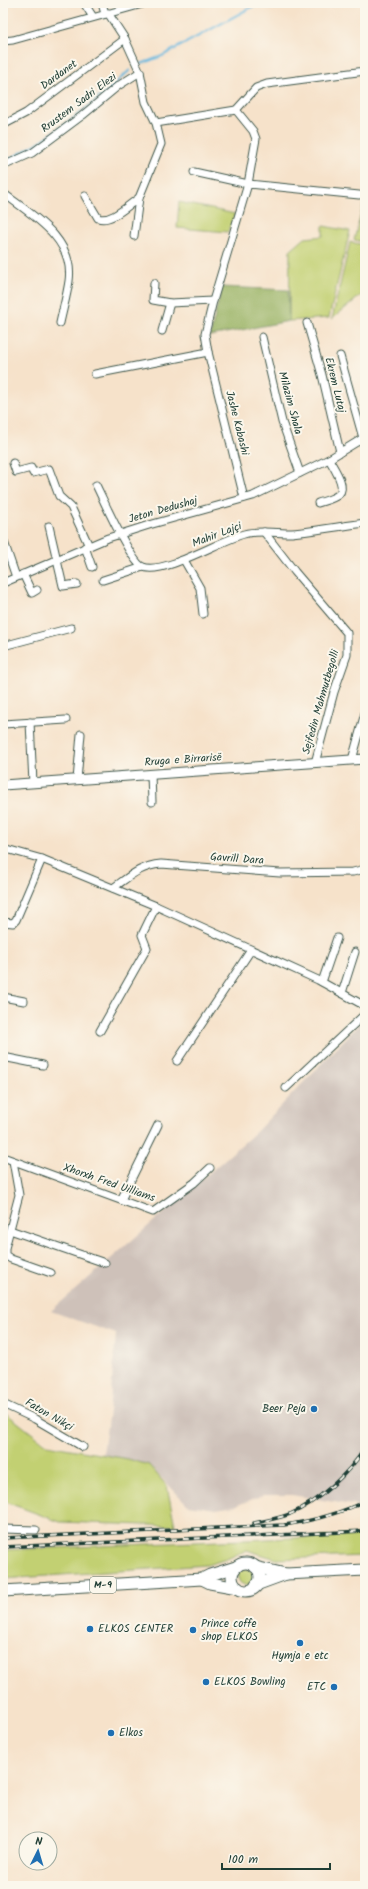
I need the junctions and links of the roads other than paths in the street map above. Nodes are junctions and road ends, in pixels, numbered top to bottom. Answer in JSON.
{"nodes":[{"id":1,"x":84,"y":3,"type":"edge"},
{"id":2,"x":102,"y":3,"type":"edge"},
{"id":3,"x":146,"y":3,"type":"edge"},
{"id":4,"x":107,"y":13,"type":"junction"},
{"id":5,"x":94,"y":17,"type":"junction"},
{"id":6,"x":125,"y":39,"type":"junction"},
{"id":7,"x":3,"y":41,"type":"edge"},
{"id":8,"x":365,"y":71,"type":"edge"},
{"id":9,"x":140,"y":72,"type":"junction"},
{"id":10,"x":236,"y":110,"type":"junction"},
{"id":11,"x":156,"y":124,"type":"junction"},
{"id":12,"x":3,"y":125,"type":"edge"},
{"id":13,"x":3,"y":166,"type":"edge"},
{"id":14,"x":194,"y":172,"type":"dead end"},
{"id":15,"x":248,"y":184,"type":"junction"},
{"id":16,"x":3,"y":194,"type":"edge"},
{"id":17,"x":359,"y":195,"type":"dead end"},
{"id":18,"x":85,"y":196,"type":"dead end"},
{"id":19,"x":139,"y":198,"type":"junction"},
{"id":20,"x":134,"y":236,"type":"dead end"},
{"id":21,"x":154,"y":283,"type":"dead end"},
{"id":22,"x":213,"y":301,"type":"junction"},
{"id":23,"x":170,"y":303,"type":"junction"},
{"id":24,"x":60,"y":323,"type":"dead end"},
{"id":25,"x":307,"y":323,"type":"dead end"},
{"id":26,"x":162,"y":331,"type":"dead end"},
{"id":27,"x":262,"y":337,"type":"dead end"},
{"id":28,"x":208,"y":352,"type":"junction"},
{"id":29,"x":340,"y":356,"type":"dead end"},
{"id":30,"x":95,"y":374,"type":"dead end"},
{"id":31,"x":364,"y":438,"type":"edge"},
{"id":32,"x":340,"y":452,"type":"junction"},
{"id":33,"x":329,"y":459,"type":"junction"},
{"id":34,"x":13,"y":463,"type":"dead end"},
{"id":35,"x":300,"y":474,"type":"junction"},
{"id":36,"x":96,"y":486,"type":"dead end"},
{"id":37,"x":244,"y":498,"type":"junction"},
{"id":38,"x":318,"y":503,"type":"dead end"},
{"id":39,"x":365,"y":523,"type":"edge"},
{"id":40,"x":49,"y":526,"type":"dead end"},
{"id":41,"x":264,"y":532,"type":"junction"},
{"id":42,"x":120,"y":534,"type":"junction"},
{"id":43,"x":3,"y":538,"type":"edge"},
{"id":44,"x":87,"y":547,"type":"junction"},
{"id":45,"x":57,"y":559,"type":"junction"},
{"id":46,"x":184,"y":560,"type":"junction"},
{"id":47,"x":92,"y":567,"type":"dead end"},
{"id":48,"x":143,"y":567,"type":"junction"},
{"id":49,"x":19,"y":576,"type":"junction"},
{"id":50,"x":102,"y":580,"type":"dead end"},
{"id":51,"x":3,"y":583,"type":"edge"},
{"id":52,"x":77,"y":584,"type":"dead end"},
{"id":53,"x":37,"y":590,"type":"dead end"},
{"id":54,"x":203,"y":614,"type":"dead end"},
{"id":55,"x":71,"y":628,"type":"dead end"},
{"id":56,"x":3,"y":646,"type":"edge"},
{"id":57,"x":365,"y":713,"type":"edge"},
{"id":58,"x":66,"y":720,"type":"dead end"},
{"id":59,"x":30,"y":722,"type":"junction"},
{"id":60,"x":3,"y":724,"type":"edge"},
{"id":61,"x":81,"y":734,"type":"dead end"},
{"id":62,"x":365,"y":759,"type":"edge"},
{"id":63,"x":352,"y":760,"type":"junction"},
{"id":64,"x":315,"y":763,"type":"junction"},
{"id":65,"x":151,"y":774,"type":"junction"},
{"id":66,"x":77,"y":780,"type":"junction"},
{"id":67,"x":33,"y":783,"type":"junction"},
{"id":68,"x":3,"y":785,"type":"edge"},
{"id":69,"x":152,"y":802,"type":"dead end"},
{"id":70,"x":3,"y":848,"type":"edge"},
{"id":71,"x":42,"y":859,"type":"junction"},
{"id":72,"x":365,"y":869,"type":"edge"},
{"id":73,"x":113,"y":888,"type":"junction"},
{"id":74,"x":156,"y":906,"type":"junction"},
{"id":75,"x":3,"y":922,"type":"edge"},
{"id":76,"x":337,"y":938,"type":"dead end"},
{"id":77,"x":251,"y":950,"type":"junction"},
{"id":78,"x":355,"y":952,"type":"dead end"},
{"id":79,"x":322,"y":982,"type":"junction"},
{"id":80,"x":342,"y":993,"type":"junction"},
{"id":81,"x":4,"y":997,"type":"edge"},
{"id":82,"x":24,"y":1001,"type":"dead end"},
{"id":83,"x":365,"y":1006,"type":"edge"},
{"id":84,"x":365,"y":1014,"type":"edge"},
{"id":85,"x":100,"y":1031,"type":"dead end"},
{"id":86,"x":3,"y":1057,"type":"edge"},
{"id":87,"x":177,"y":1061,"type":"dead end"},
{"id":88,"x":43,"y":1065,"type":"dead end"},
{"id":89,"x":286,"y":1088,"type":"dead end"},
{"id":90,"x":158,"y":1125,"type":"dead end"},
{"id":91,"x":3,"y":1157,"type":"edge"},
{"id":92,"x":13,"y":1160,"type":"junction"},
{"id":93,"x":210,"y":1168,"type":"dead end"},
{"id":94,"x":121,"y":1200,"type":"junction"},
{"id":95,"x":10,"y":1230,"type":"junction"},
{"id":96,"x":105,"y":1263,"type":"dead end"},
{"id":97,"x":51,"y":1273,"type":"dead end"},
{"id":98,"x":3,"y":1404,"type":"edge"},
{"id":99,"x":83,"y":1447,"type":"dead end"},
{"id":100,"x":3,"y":1529,"type":"edge"},
{"id":101,"x":36,"y":1530,"type":"dead end"},
{"id":102,"x":236,"y":1567,"type":"junction"},
{"id":103,"x":255,"y":1567,"type":"junction"},
{"id":104,"x":365,"y":1570,"type":"edge"},
{"id":105,"x":286,"y":1574,"type":"junction"},
{"id":106,"x":202,"y":1579,"type":"junction"},
{"id":107,"x":256,"y":1585,"type":"junction"},
{"id":108,"x":238,"y":1588,"type":"junction"},
{"id":109,"x":3,"y":1591,"type":"edge"}],
"edges":[{"from":1,"to":5,"type":"street"},
{"from":2,"to":4,"type":"street"},
{"from":3,"to":4,"type":"street"},
{"from":4,"to":5,"type":"street"},
{"from":4,"to":6,"type":"street"},
{"from":5,"to":7,"type":"street"},
{"from":6,"to":9,"type":"street"},
{"from":6,"to":12,"type":"street","name":"Dardanet"},
{"from":8,"to":10,"type":"street"},
{"from":9,"to":11,"type":"street"},
{"from":9,"to":13,"type":"street","name":"Rrustem Sadri Elezi"},
{"from":10,"to":11,"type":"street"},
{"from":10,"to":15,"type":"street","name":"Jashe Kabashi"},
{"from":11,"to":19,"type":"street"},
{"from":14,"to":15,"type":"street"},
{"from":15,"to":17,"type":"street"},
{"from":15,"to":22,"type":"street","name":"Jashe Kabashi"},
{"from":16,"to":24,"type":"street"},
{"from":18,"to":19,"type":"street"},
{"from":19,"to":20,"type":"street"},
{"from":21,"to":23,"type":"street"},
{"from":22,"to":23,"type":"street"},
{"from":22,"to":28,"type":"street","name":"Jashe Kabashi"},
{"from":23,"to":26,"type":"street"},
{"from":25,"to":32,"type":"street","name":"Ekrem Lutaj"},
{"from":27,"to":35,"type":"street","name":"Milazim Shala"},
{"from":28,"to":30,"type":"street"},
{"from":28,"to":37,"type":"street","name":"Jashe Kabashi"},
{"from":29,"to":31,"type":"street","name":"Jeton Dedushaj"},
{"from":31,"to":32,"type":"street","name":"Jeton Dedushaj"},
{"from":32,"to":33,"type":"street","name":"Jeton Dedushaj"},
{"from":33,"to":35,"type":"street","name":"Jeton Dedushaj"},
{"from":33,"to":38,"type":"street"},
{"from":34,"to":44,"type":"street"},
{"from":35,"to":37,"type":"street","name":"Jeton Dedushaj"},
{"from":36,"to":42,"type":"street"},
{"from":37,"to":42,"type":"street","name":"Jeton Dedushaj"},
{"from":39,"to":41,"type":"street","name":"Mahir Lajçi"},
{"from":40,"to":45,"type":"street"},
{"from":41,"to":46,"type":"street","name":"Mahir Lajçi"},
{"from":41,"to":64,"type":"street","name":"Sejfedin Mahmutbegolli"},
{"from":42,"to":44,"type":"street","name":"Jeton Dedushaj"},
{"from":42,"to":48,"type":"street"},
{"from":43,"to":49,"type":"street"},
{"from":44,"to":45,"type":"street","name":"Jeton Dedushaj"},
{"from":44,"to":47,"type":"street"},
{"from":45,"to":49,"type":"street","name":"Jeton Dedushaj"},
{"from":45,"to":52,"type":"street"},
{"from":46,"to":48,"type":"street","name":"Mahir Lajçi"},
{"from":46,"to":54,"type":"street"},
{"from":48,"to":50,"type":"street","name":"Mahir Lajçi"},
{"from":49,"to":51,"type":"street","name":"Jeton Dedushaj"},
{"from":49,"to":53,"type":"street"},
{"from":55,"to":56,"type":"street"},
{"from":57,"to":63,"type":"street"},
{"from":58,"to":59,"type":"street"},
{"from":59,"to":60,"type":"street"},
{"from":59,"to":67,"type":"street"},
{"from":61,"to":66,"type":"street"},
{"from":62,"to":63,"type":"street","name":"Rruga e Birrarisë"},
{"from":63,"to":64,"type":"street","name":"Rruga e Birrarisë"},
{"from":64,"to":65,"type":"street","name":"Rruga e Birrarisë"},
{"from":65,"to":66,"type":"street","name":"Rruga e Birrarisë"},
{"from":65,"to":69,"type":"street"},
{"from":66,"to":67,"type":"street","name":"Rruga e Birrarisë"},
{"from":67,"to":68,"type":"street","name":"Rruga e Birrarisë"},
{"from":70,"to":71,"type":"street"},
{"from":71,"to":73,"type":"street"},
{"from":71,"to":75,"type":"street"},
{"from":72,"to":73,"type":"street","name":"Gavrill Dara"},
{"from":73,"to":74,"type":"street"},
{"from":74,"to":77,"type":"street"},
{"from":74,"to":85,"type":"street"},
{"from":76,"to":79,"type":"street"},
{"from":77,"to":79,"type":"street"},
{"from":77,"to":87,"type":"street"},
{"from":78,"to":80,"type":"street"},
{"from":79,"to":80,"type":"street"},
{"from":80,"to":83,"type":"street"},
{"from":81,"to":82,"type":"street"},
{"from":84,"to":89,"type":"street"},
{"from":86,"to":88,"type":"street"},
{"from":90,"to":94,"type":"street"},
{"from":91,"to":92,"type":"street","name":"Xhorxh Fred Uilliams"},
{"from":92,"to":94,"type":"street","name":"Xhorxh Fred Uilliams"},
{"from":92,"to":95,"type":"street"},
{"from":93,"to":94,"type":"street","name":"Xhorxh Fred Uilliams"},
{"from":95,"to":96,"type":"street"},
{"from":95,"to":97,"type":"street"},
{"from":98,"to":99,"type":"street","name":"Faton Nikçi"},
{"from":100,"to":101,"type":"street"},
{"from":102,"to":103,"type":"main road","number":"M-9"},
{"from":102,"to":106,"type":"main road","number":"M-9"},
{"from":102,"to":108,"type":"main road"},
{"from":103,"to":105,"type":"main road","number":"M-9"},
{"from":103,"to":107,"type":"main road"},
{"from":104,"to":105,"type":"main road","number":"M-9"},
{"from":105,"to":107,"type":"main road","number":"M-9"},
{"from":106,"to":108,"type":"main road","number":"M-9"},
{"from":106,"to":109,"type":"main road","number":"M-9"},
{"from":107,"to":108,"type":"main road","number":"M-9"}]}
